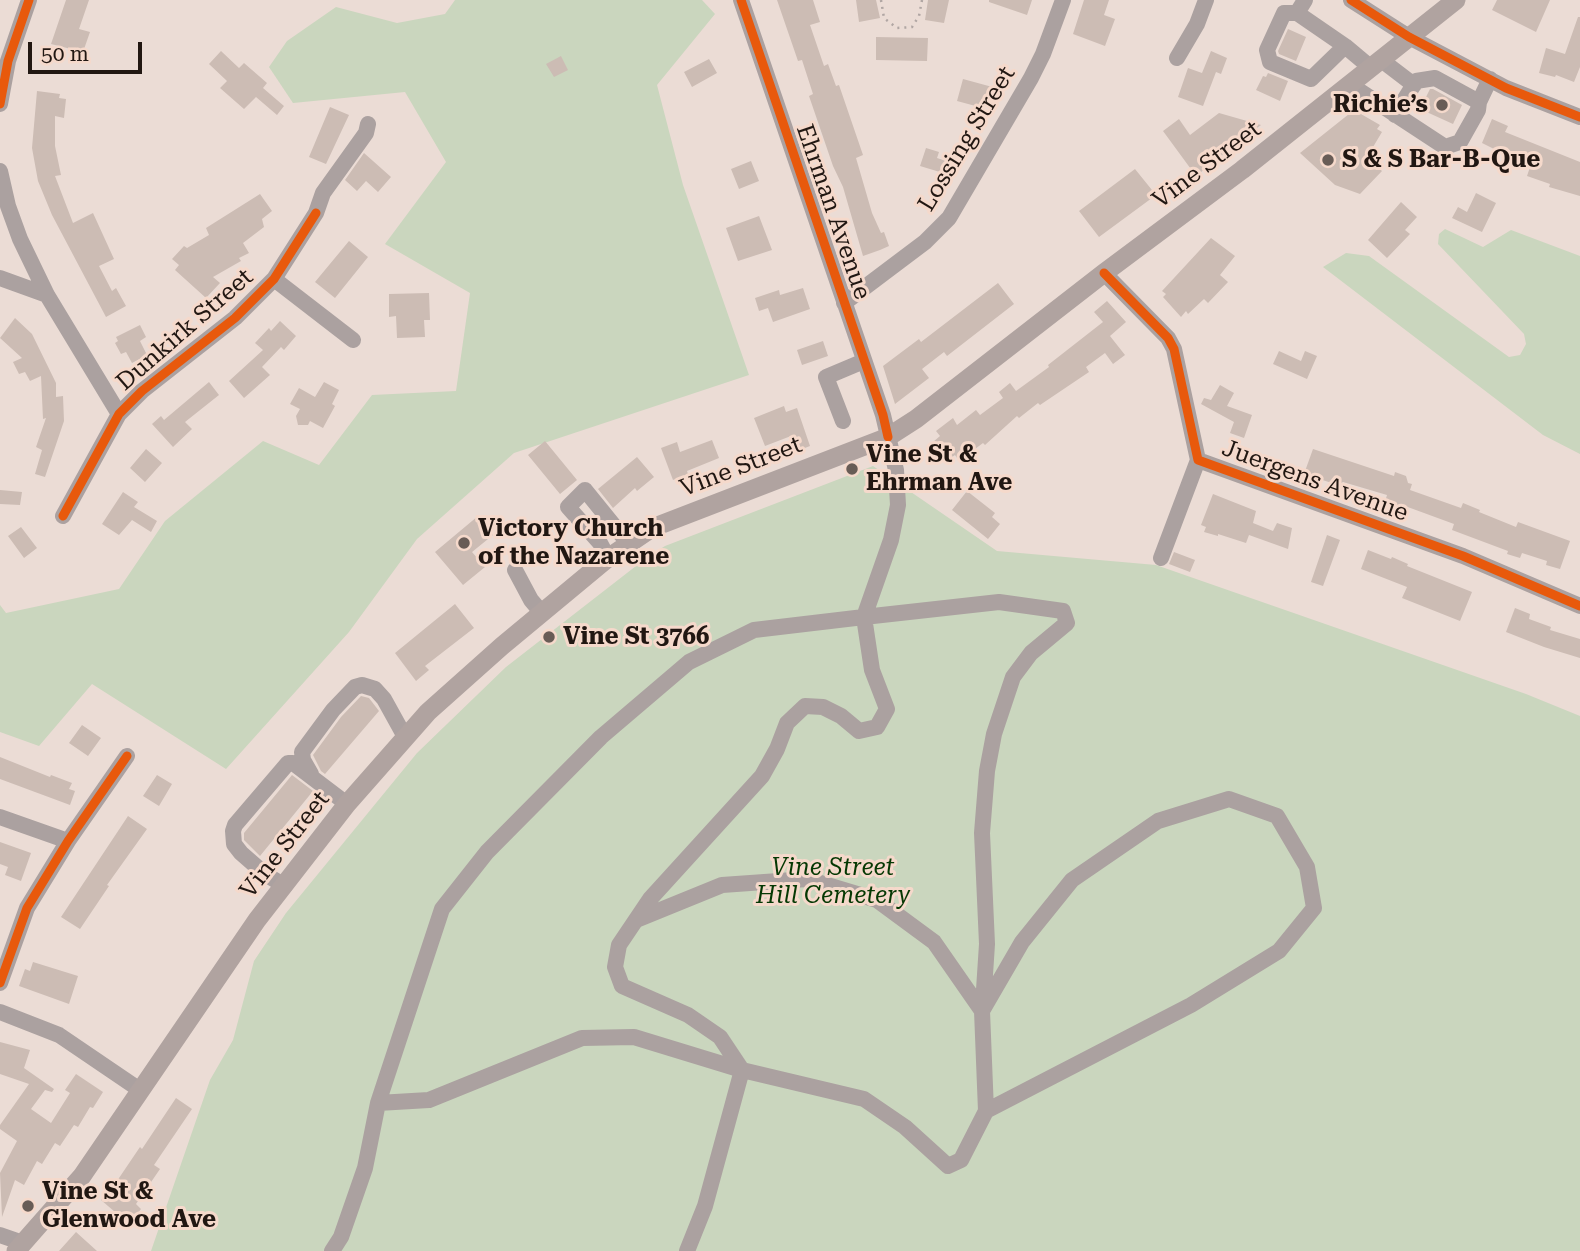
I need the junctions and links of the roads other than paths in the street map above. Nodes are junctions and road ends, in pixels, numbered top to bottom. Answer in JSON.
{"nodes":[{"id":1,"x":29,"y":0,"type":"edge"},
{"id":2,"x":741,"y":0,"type":"edge"},
{"id":3,"x":1063,"y":0,"type":"edge"},
{"id":4,"x":1206,"y":0,"type":"edge"},
{"id":5,"x":1351,"y":0,"type":"edge"},
{"id":6,"x":1456,"y":0,"type":"edge"},
{"id":7,"x":1301,"y":6,"type":"edge"},
{"id":8,"x":1409,"y":37,"type":"junction"},
{"id":9,"x":1345,"y":46,"type":"junction"},
{"id":10,"x":1446,"y":56,"type":"junction"},
{"id":11,"x":1177,"y":58,"type":"dead end"},
{"id":12,"x":1375,"y":63,"type":"junction"},
{"id":13,"x":1435,"y":78,"type":"junction"},
{"id":14,"x":1311,"y":79,"type":"junction"},
{"id":15,"x":1490,"y":79,"type":"junction"},
{"id":16,"x":1349,"y":84,"type":"junction"},
{"id":17,"x":1414,"y":85,"type":"junction"},
{"id":18,"x":1333,"y":97,"type":"junction"},
{"id":19,"x":1479,"y":102,"type":"junction"},
{"id":20,"x":0,"y":104,"type":"edge"},
{"id":21,"x":1395,"y":115,"type":"junction"},
{"id":22,"x":1580,"y":117,"type":"edge"},
{"id":23,"x":368,"y":124,"type":"dead end"},
{"id":24,"x":0,"y":171,"type":"edge"},
{"id":25,"x":1104,"y":273,"type":"junction"},
{"id":26,"x":0,"y":278,"type":"edge"},
{"id":27,"x":274,"y":279,"type":"junction"},
{"id":28,"x":47,"y":295,"type":"junction"},
{"id":29,"x":844,"y":303,"type":"junction"},
{"id":30,"x":353,"y":340,"type":"dead end"},
{"id":31,"x":864,"y":361,"type":"junction"},
{"id":32,"x":118,"y":414,"type":"junction"},
{"id":33,"x":843,"y":421,"type":"dead end"},
{"id":34,"x":888,"y":437,"type":"junction"},
{"id":35,"x":1198,"y":460,"type":"junction"},
{"id":36,"x":63,"y":516,"type":"dead end"},
{"id":37,"x":628,"y":543,"type":"junction"},
{"id":38,"x":608,"y":558,"type":"junction"},
{"id":39,"x":1161,"y":558,"type":"dead end"},
{"id":40,"x":514,"y":570,"type":"dead end"},
{"id":41,"x":1580,"y":606,"type":"edge"},
{"id":42,"x":542,"y":613,"type":"junction"},
{"id":43,"x":864,"y":617,"type":"junction"},
{"id":44,"x":405,"y":737,"type":"junction"},
{"id":45,"x":128,"y":756,"type":"dead end"},
{"id":46,"x":314,"y":778,"type":"junction"},
{"id":47,"x":348,"y":804,"type":"junction"},
{"id":48,"x":0,"y":817,"type":"edge"},
{"id":49,"x":68,"y":841,"type":"junction"},
{"id":50,"x":285,"y":886,"type":"junction"},
{"id":51,"x":636,"y":920,"type":"junction"},
{"id":52,"x":0,"y":983,"type":"edge"},
{"id":53,"x":982,"y":1011,"type":"junction"},
{"id":54,"x":0,"y":1012,"type":"edge"},
{"id":55,"x":742,"y":1070,"type":"junction"},
{"id":56,"x":140,"y":1090,"type":"junction"},
{"id":57,"x":378,"y":1103,"type":"junction"},
{"id":58,"x":986,"y":1111,"type":"junction"},
{"id":59,"x":0,"y":1234,"type":"edge"},
{"id":60,"x":19,"y":1247,"type":"edge"},
{"id":61,"x":332,"y":1251,"type":"edge"},
{"id":62,"x":687,"y":1251,"type":"edge"}],
"edges":[{"from":1,"to":20,"type":"street"},
{"from":2,"to":29,"type":"street","name":"Ehrman Avenue"},
{"from":3,"to":29,"type":"street","name":"Lossing Street"},
{"from":4,"to":11,"type":"street"},
{"from":5,"to":8,"type":"street"},
{"from":6,"to":8,"type":"main road","name":"Vine Street"},
{"from":7,"to":9,"type":"street"},
{"from":7,"to":14,"type":"street"},
{"from":8,"to":10,"type":"street"},
{"from":8,"to":12,"type":"main road","name":"Vine Street"},
{"from":9,"to":12,"type":"street"},
{"from":9,"to":14,"type":"street"},
{"from":10,"to":13,"type":"street"},
{"from":10,"to":15,"type":"street"},
{"from":12,"to":16,"type":"main road","name":"Vine Street"},
{"from":12,"to":17,"type":"street"},
{"from":13,"to":17,"type":"street"},
{"from":13,"to":19,"type":"street"},
{"from":14,"to":18,"type":"street"},
{"from":15,"to":19,"type":"street"},
{"from":15,"to":22,"type":"street"},
{"from":16,"to":18,"type":"main road","name":"Vine Street"},
{"from":16,"to":21,"type":"street"},
{"from":17,"to":21,"type":"street"},
{"from":18,"to":25,"type":"main road","name":"Vine Street"},
{"from":19,"to":21,"type":"street"},
{"from":23,"to":27,"type":"street","name":"Dunkirk Street"},
{"from":24,"to":28,"type":"street"},
{"from":25,"to":34,"type":"main road","name":"Vine Street"},
{"from":25,"to":35,"type":"street","name":"Juergens Avenue"},
{"from":26,"to":28,"type":"street"},
{"from":27,"to":30,"type":"street"},
{"from":27,"to":32,"type":"street","name":"Dunkirk Street"},
{"from":28,"to":32,"type":"street"},
{"from":29,"to":31,"type":"street","name":"Ehrman Avenue"},
{"from":31,"to":33,"type":"street"},
{"from":31,"to":34,"type":"street","name":"Ehrman Avenue"},
{"from":32,"to":36,"type":"street","name":"Dunkirk Street"},
{"from":34,"to":37,"type":"main road","name":"Vine Street"},
{"from":34,"to":43,"type":"street","name":"Ehrman Avenue"},
{"from":35,"to":39,"type":"street"},
{"from":35,"to":41,"type":"street","name":"Juergens Avenue"},
{"from":37,"to":38,"type":"main road","name":"Vine Street"},
{"from":37,"to":38,"type":"street"},
{"from":38,"to":42,"type":"main road","name":"Vine Street"},
{"from":40,"to":42,"type":"street"},
{"from":42,"to":44,"type":"main road","name":"Vine Street"},
{"from":43,"to":51,"type":"street"},
{"from":43,"to":53,"type":"street"},
{"from":43,"to":57,"type":"street"},
{"from":44,"to":46,"type":"street"},
{"from":44,"to":47,"type":"main road","name":"Vine Street"},
{"from":45,"to":49,"type":"street"},
{"from":46,"to":47,"type":"street"},
{"from":46,"to":50,"type":"street"},
{"from":47,"to":50,"type":"main road","name":"Vine Street"},
{"from":48,"to":49,"type":"street"},
{"from":49,"to":52,"type":"street"},
{"from":50,"to":56,"type":"main road","name":"Vine Street"},
{"from":51,"to":53,"type":"street"},
{"from":51,"to":55,"type":"street"},
{"from":53,"to":58,"type":"street"},
{"from":53,"to":58,"type":"street"},
{"from":54,"to":56,"type":"street"},
{"from":55,"to":57,"type":"street"},
{"from":55,"to":58,"type":"street"},
{"from":55,"to":62,"type":"street"},
{"from":56,"to":60,"type":"main road","name":"Vine Street"},
{"from":57,"to":61,"type":"street"},
{"from":59,"to":60,"type":"street"}]}
